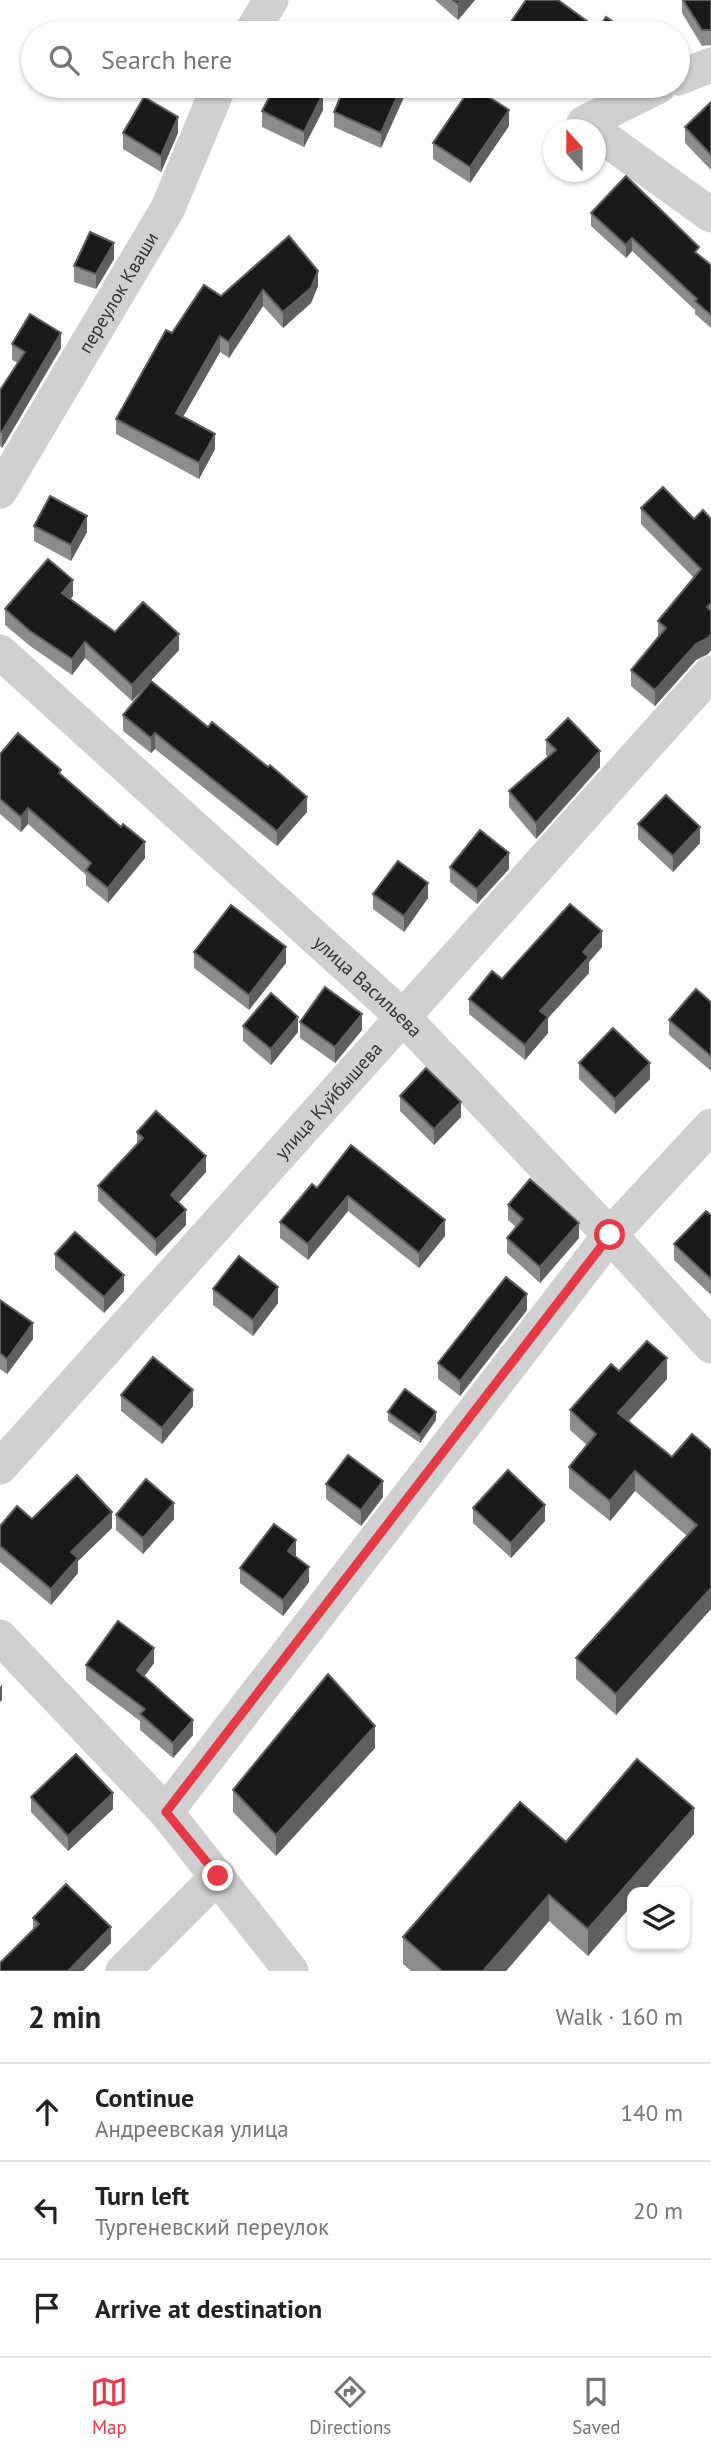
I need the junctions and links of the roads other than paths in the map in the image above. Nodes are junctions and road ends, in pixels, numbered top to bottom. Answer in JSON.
{"nodes":[{"id":1,"x":271,"y":0,"type":"edge"},
{"id":2,"x":258,"y":21,"type":"edge"},
{"id":3,"x":711,"y":65,"type":"edge"},
{"id":4,"x":690,"y":73,"type":"edge"},
{"id":5,"x":214,"y":98,"type":"edge"},
{"id":6,"x":640,"y":98,"type":"edge"},
{"id":7,"x":606,"y":119,"type":"edge"},
{"id":8,"x":606,"y":139,"type":"edge"},
{"id":9,"x":711,"y":215,"type":"edge"},
{"id":10,"x":0,"y":491,"type":"edge"},
{"id":11,"x":0,"y":652,"type":"edge"},
{"id":12,"x":711,"y":673,"type":"edge"},
{"id":13,"x":402,"y":1016,"type":"junction"},
{"id":14,"x":711,"y":1126,"type":"edge"},
{"id":15,"x":610,"y":1235,"type":"junction"},
{"id":16,"x":711,"y":1346,"type":"edge"},
{"id":17,"x":0,"y":1467,"type":"edge"},
{"id":18,"x":0,"y":1637,"type":"edge"},
{"id":19,"x":166,"y":1812,"type":"junction"},
{"id":20,"x":218,"y":1876,"type":"junction"},
{"id":21,"x":123,"y":1971,"type":"edge"},
{"id":22,"x":291,"y":1971,"type":"edge"}],
"edges":[{"from":1,"to":2,"type":"street"},
{"from":3,"to":4,"type":"street"},
{"from":5,"to":10,"type":"street","name":"переулок Кваши"},
{"from":6,"to":7,"type":"street"},
{"from":8,"to":9,"type":"street"},
{"from":11,"to":13,"type":"street","name":"улица Васильева"},
{"from":12,"to":13,"type":"street","name":"улица Куйбышева"},
{"from":13,"to":15,"type":"street","name":"улица Васильева"},
{"from":13,"to":17,"type":"street","name":"улица Куйбышева"},
{"from":14,"to":15,"type":"street"},
{"from":15,"to":16,"type":"street","name":"улица Васильева"},
{"from":15,"to":19,"type":"street"},
{"from":18,"to":19,"type":"street"},
{"from":19,"to":20,"type":"street"},
{"from":20,"to":21,"type":"street"},
{"from":20,"to":22,"type":"street"}]}
